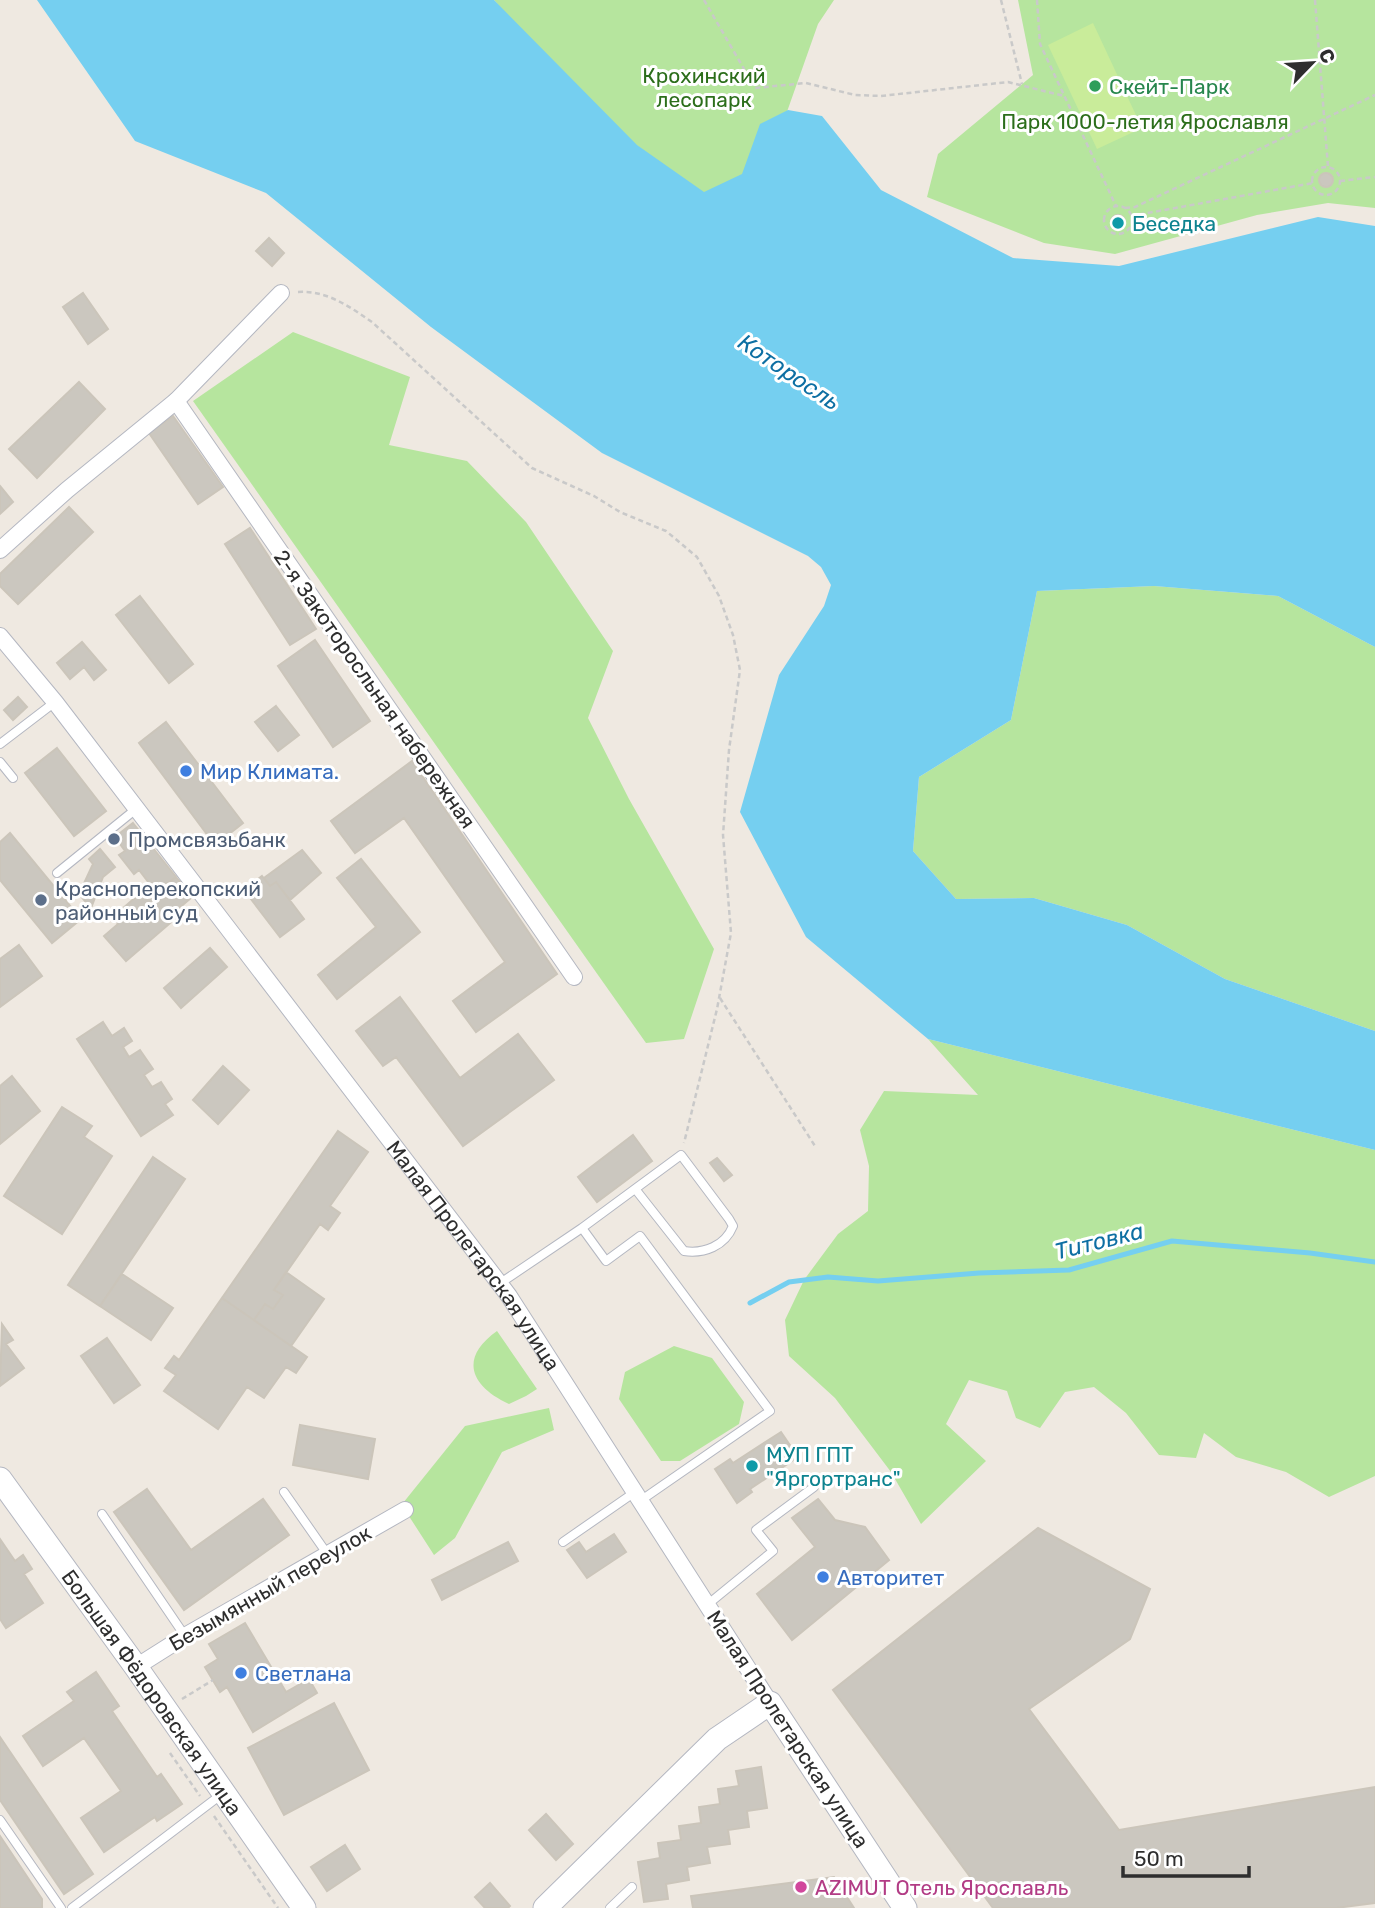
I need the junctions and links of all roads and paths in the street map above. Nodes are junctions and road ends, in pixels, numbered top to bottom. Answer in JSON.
{"nodes":[{"id":1,"x":704,"y":0,"type":"edge"},
{"id":2,"x":1001,"y":0,"type":"edge"},
{"id":3,"x":1037,"y":0,"type":"edge"},
{"id":4,"x":1315,"y":0,"type":"edge"},
{"id":5,"x":1022,"y":84,"type":"junction"},
{"id":6,"x":1375,"y":95,"type":"edge"},
{"id":7,"x":1064,"y":96,"type":"junction"},
{"id":8,"x":1324,"y":119,"type":"junction"},
{"id":9,"x":1328,"y":167,"type":"junction"},
{"id":10,"x":1375,"y":177,"type":"edge"},
{"id":11,"x":1340,"y":181,"type":"junction"},
{"id":12,"x":1313,"y":183,"type":"junction"},
{"id":13,"x":1116,"y":206,"type":"junction"},
{"id":14,"x":1125,"y":208,"type":"junction"},
{"id":15,"x":1131,"y":216,"type":"junction"},
{"id":16,"x":281,"y":293,"type":"joint"},
{"id":17,"x":176,"y":401,"type":"junction"},
{"id":18,"x":0,"y":550,"type":"edge"},
{"id":19,"x":3,"y":646,"type":"edge"},
{"id":20,"x":55,"y":702,"type":"junction"},
{"id":21,"x":0,"y":744,"type":"edge"},
{"id":22,"x":0,"y":762,"type":"edge"},
{"id":23,"x":13,"y":778,"type":"dead end"},
{"id":24,"x":136,"y":809,"type":"junction"},
{"id":25,"x":57,"y":873,"type":"dead end"},
{"id":26,"x":574,"y":977,"type":"dead end"},
{"id":27,"x":720,"y":998,"type":"junction"},
{"id":28,"x":815,"y":1146,"type":"dead end"},
{"id":29,"x":681,"y":1155,"type":"junction"},
{"id":30,"x":636,"y":1190,"type":"junction"},
{"id":31,"x":582,"y":1228,"type":"junction"},
{"id":32,"x":499,"y":1284,"type":"junction"},
{"id":33,"x":0,"y":1479,"type":"edge"},
{"id":34,"x":814,"y":1487,"type":"dead end"},
{"id":35,"x":284,"y":1492,"type":"dead end"},
{"id":36,"x":637,"y":1497,"type":"junction"},
{"id":37,"x":405,"y":1510,"type":"dead end"},
{"id":38,"x":102,"y":1514,"type":"dead end"},
{"id":39,"x":563,"y":1542,"type":"dead end"},
{"id":40,"x":328,"y":1555,"type":"junction"},
{"id":41,"x":707,"y":1605,"type":"junction"},
{"id":42,"x":185,"y":1636,"type":"junction"},
{"id":43,"x":136,"y":1667,"type":"junction"},
{"id":44,"x":213,"y":1680,"type":"dead end"},
{"id":45,"x":182,"y":1699,"type":"dead end"},
{"id":46,"x":770,"y":1703,"type":"junction"},
{"id":47,"x":225,"y":1793,"type":"junction"},
{"id":48,"x":0,"y":1820,"type":"edge"},
{"id":49,"x":632,"y":1887,"type":"dead end"},
{"id":50,"x":620,"y":1904,"type":"edge"},
{"id":51,"x":61,"y":1908,"type":"edge"},
{"id":52,"x":72,"y":1908,"type":"edge"},
{"id":53,"x":304,"y":1908,"type":"edge"},
{"id":54,"x":545,"y":1908,"type":"edge"},
{"id":55,"x":610,"y":1908,"type":"edge"},
{"id":56,"x":905,"y":1908,"type":"edge"}],
"edges":[{"from":1,"to":5,"type":"path"},
{"from":2,"to":5,"type":"path"},
{"from":3,"to":7,"type":"path"},
{"from":4,"to":8,"type":"path"},
{"from":5,"to":7,"type":"path"},
{"from":6,"to":8,"type":"path"},
{"from":7,"to":13,"type":"path"},
{"from":8,"to":9,"type":"path"},
{"from":8,"to":14,"type":"path"},
{"from":9,"to":11,"type":"path"},
{"from":9,"to":12,"type":"path"},
{"from":10,"to":11,"type":"path"},
{"from":11,"to":12,"type":"path"},
{"from":12,"to":15,"type":"path"},
{"from":13,"to":14,"type":"path"},
{"from":13,"to":15,"type":"path"},
{"from":14,"to":15,"type":"path"},
{"from":16,"to":17,"type":"street"},
{"from":16,"to":27,"type":"path"},
{"from":17,"to":18,"type":"street"},
{"from":17,"to":26,"type":"street","name":"2-я Закоторосльная набережная"},
{"from":19,"to":20,"type":"street","name":"Малая Пролетарская улица"},
{"from":20,"to":21,"type":"lane"},
{"from":20,"to":24,"type":"street","name":"Малая Пролетарская улица"},
{"from":22,"to":23,"type":"lane"},
{"from":24,"to":25,"type":"lane"},
{"from":24,"to":32,"type":"street","name":"Малая Пролетарская улица"},
{"from":27,"to":28,"type":"path"},
{"from":27,"to":29,"type":"path"},
{"from":29,"to":30,"type":"lane"},
{"from":29,"to":30,"type":"lane"},
{"from":30,"to":31,"type":"lane"},
{"from":31,"to":32,"type":"lane"},
{"from":31,"to":36,"type":"lane"},
{"from":32,"to":36,"type":"street","name":"Малая Пролетарская улица"},
{"from":33,"to":43,"type":"street","name":"Большая Фёдоровская улица"},
{"from":34,"to":41,"type":"lane"},
{"from":35,"to":40,"type":"lane"},
{"from":36,"to":39,"type":"lane"},
{"from":36,"to":41,"type":"street","name":"Малая Пролетарская улица"},
{"from":37,"to":40,"type":"street","name":"Безымянный переулок"},
{"from":38,"to":42,"type":"lane"},
{"from":40,"to":42,"type":"street","name":"Безымянный переулок"},
{"from":41,"to":46,"type":"street","name":"Малая Пролетарская улица"},
{"from":42,"to":43,"type":"street","name":"Безымянный переулок"},
{"from":43,"to":47,"type":"street","name":"Большая Фёдоровская улица"},
{"from":44,"to":45,"type":"path"},
{"from":46,"to":54,"type":"street"},
{"from":46,"to":56,"type":"street","name":"Малая Пролетарская улица"},
{"from":47,"to":52,"type":"lane"},
{"from":47,"to":53,"type":"street","name":"Большая Фёдоровская улица"},
{"from":48,"to":51,"type":"lane"},
{"from":49,"to":50,"type":"lane"},
{"from":50,"to":55,"type":"lane"}]}
